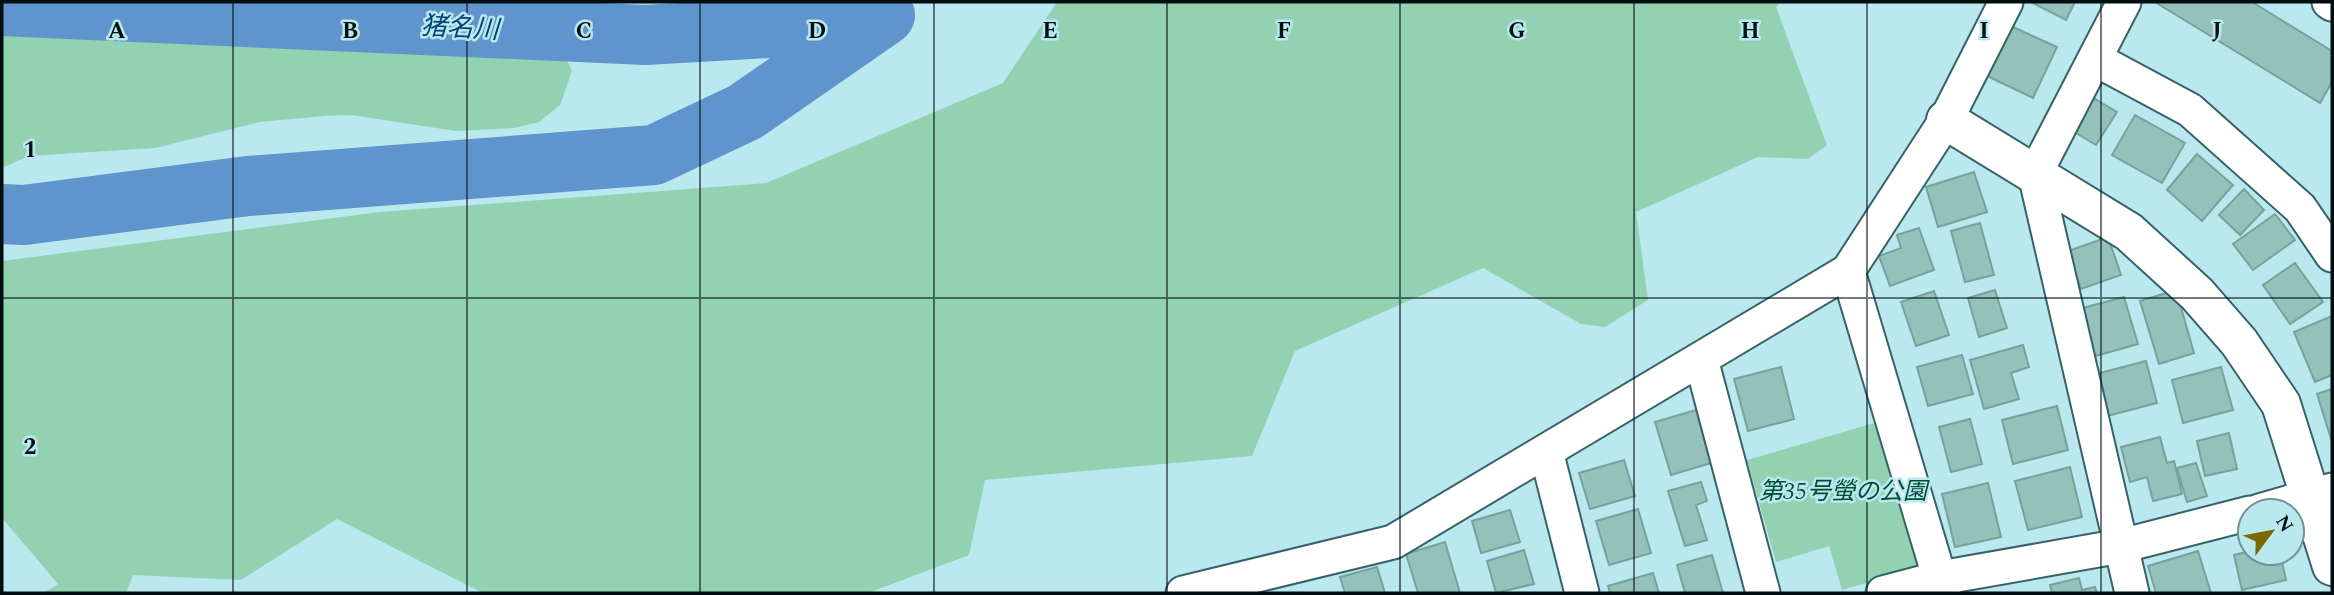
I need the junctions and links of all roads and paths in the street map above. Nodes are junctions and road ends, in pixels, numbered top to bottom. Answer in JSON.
{"nodes":[{"id":1,"x":2006,"y":2,"type":"edge"},
{"id":2,"x":2124,"y":2,"type":"edge"},
{"id":3,"x":2095,"y":59,"type":"junction"},
{"id":4,"x":1946,"y":120,"type":"junction"},
{"id":5,"x":2035,"y":174,"type":"junction"},
{"id":6,"x":2332,"y":255,"type":"edge"},
{"id":7,"x":1848,"y":271,"type":"junction"},
{"id":8,"x":1700,"y":359,"type":"junction"},
{"id":9,"x":1546,"y":451,"type":"junction"},
{"id":10,"x":2323,"y":494,"type":"edge"},
{"id":11,"x":2306,"y":499,"type":"edge"},
{"id":12,"x":2236,"y":517,"type":"edge"},
{"id":13,"x":2121,"y":546,"type":"junction"},
{"id":14,"x":2332,"y":566,"type":"edge"},
{"id":15,"x":1942,"y":586,"type":"edge"},
{"id":16,"x":1182,"y":593,"type":"edge"},
{"id":17,"x":1583,"y":593,"type":"edge"},
{"id":18,"x":1763,"y":593,"type":"edge"},
{"id":19,"x":1883,"y":593,"type":"edge"},
{"id":20,"x":2132,"y":593,"type":"edge"}],
"edges":[{"from":1,"to":4,"type":"street"},
{"from":2,"to":3,"type":"street"},
{"from":3,"to":5,"type":"street"},
{"from":3,"to":6,"type":"street"},
{"from":4,"to":5,"type":"street"},
{"from":4,"to":7,"type":"street"},
{"from":5,"to":10,"type":"street"},
{"from":5,"to":13,"type":"street"},
{"from":7,"to":8,"type":"street"},
{"from":7,"to":15,"type":"street"},
{"from":8,"to":9,"type":"street"},
{"from":8,"to":18,"type":"street"},
{"from":9,"to":16,"type":"street"},
{"from":9,"to":17,"type":"street"},
{"from":10,"to":11,"type":"street"},
{"from":10,"to":14,"type":"street"},
{"from":12,"to":13,"type":"street"},
{"from":13,"to":15,"type":"street"},
{"from":13,"to":20,"type":"street"},
{"from":15,"to":19,"type":"street"}]}
